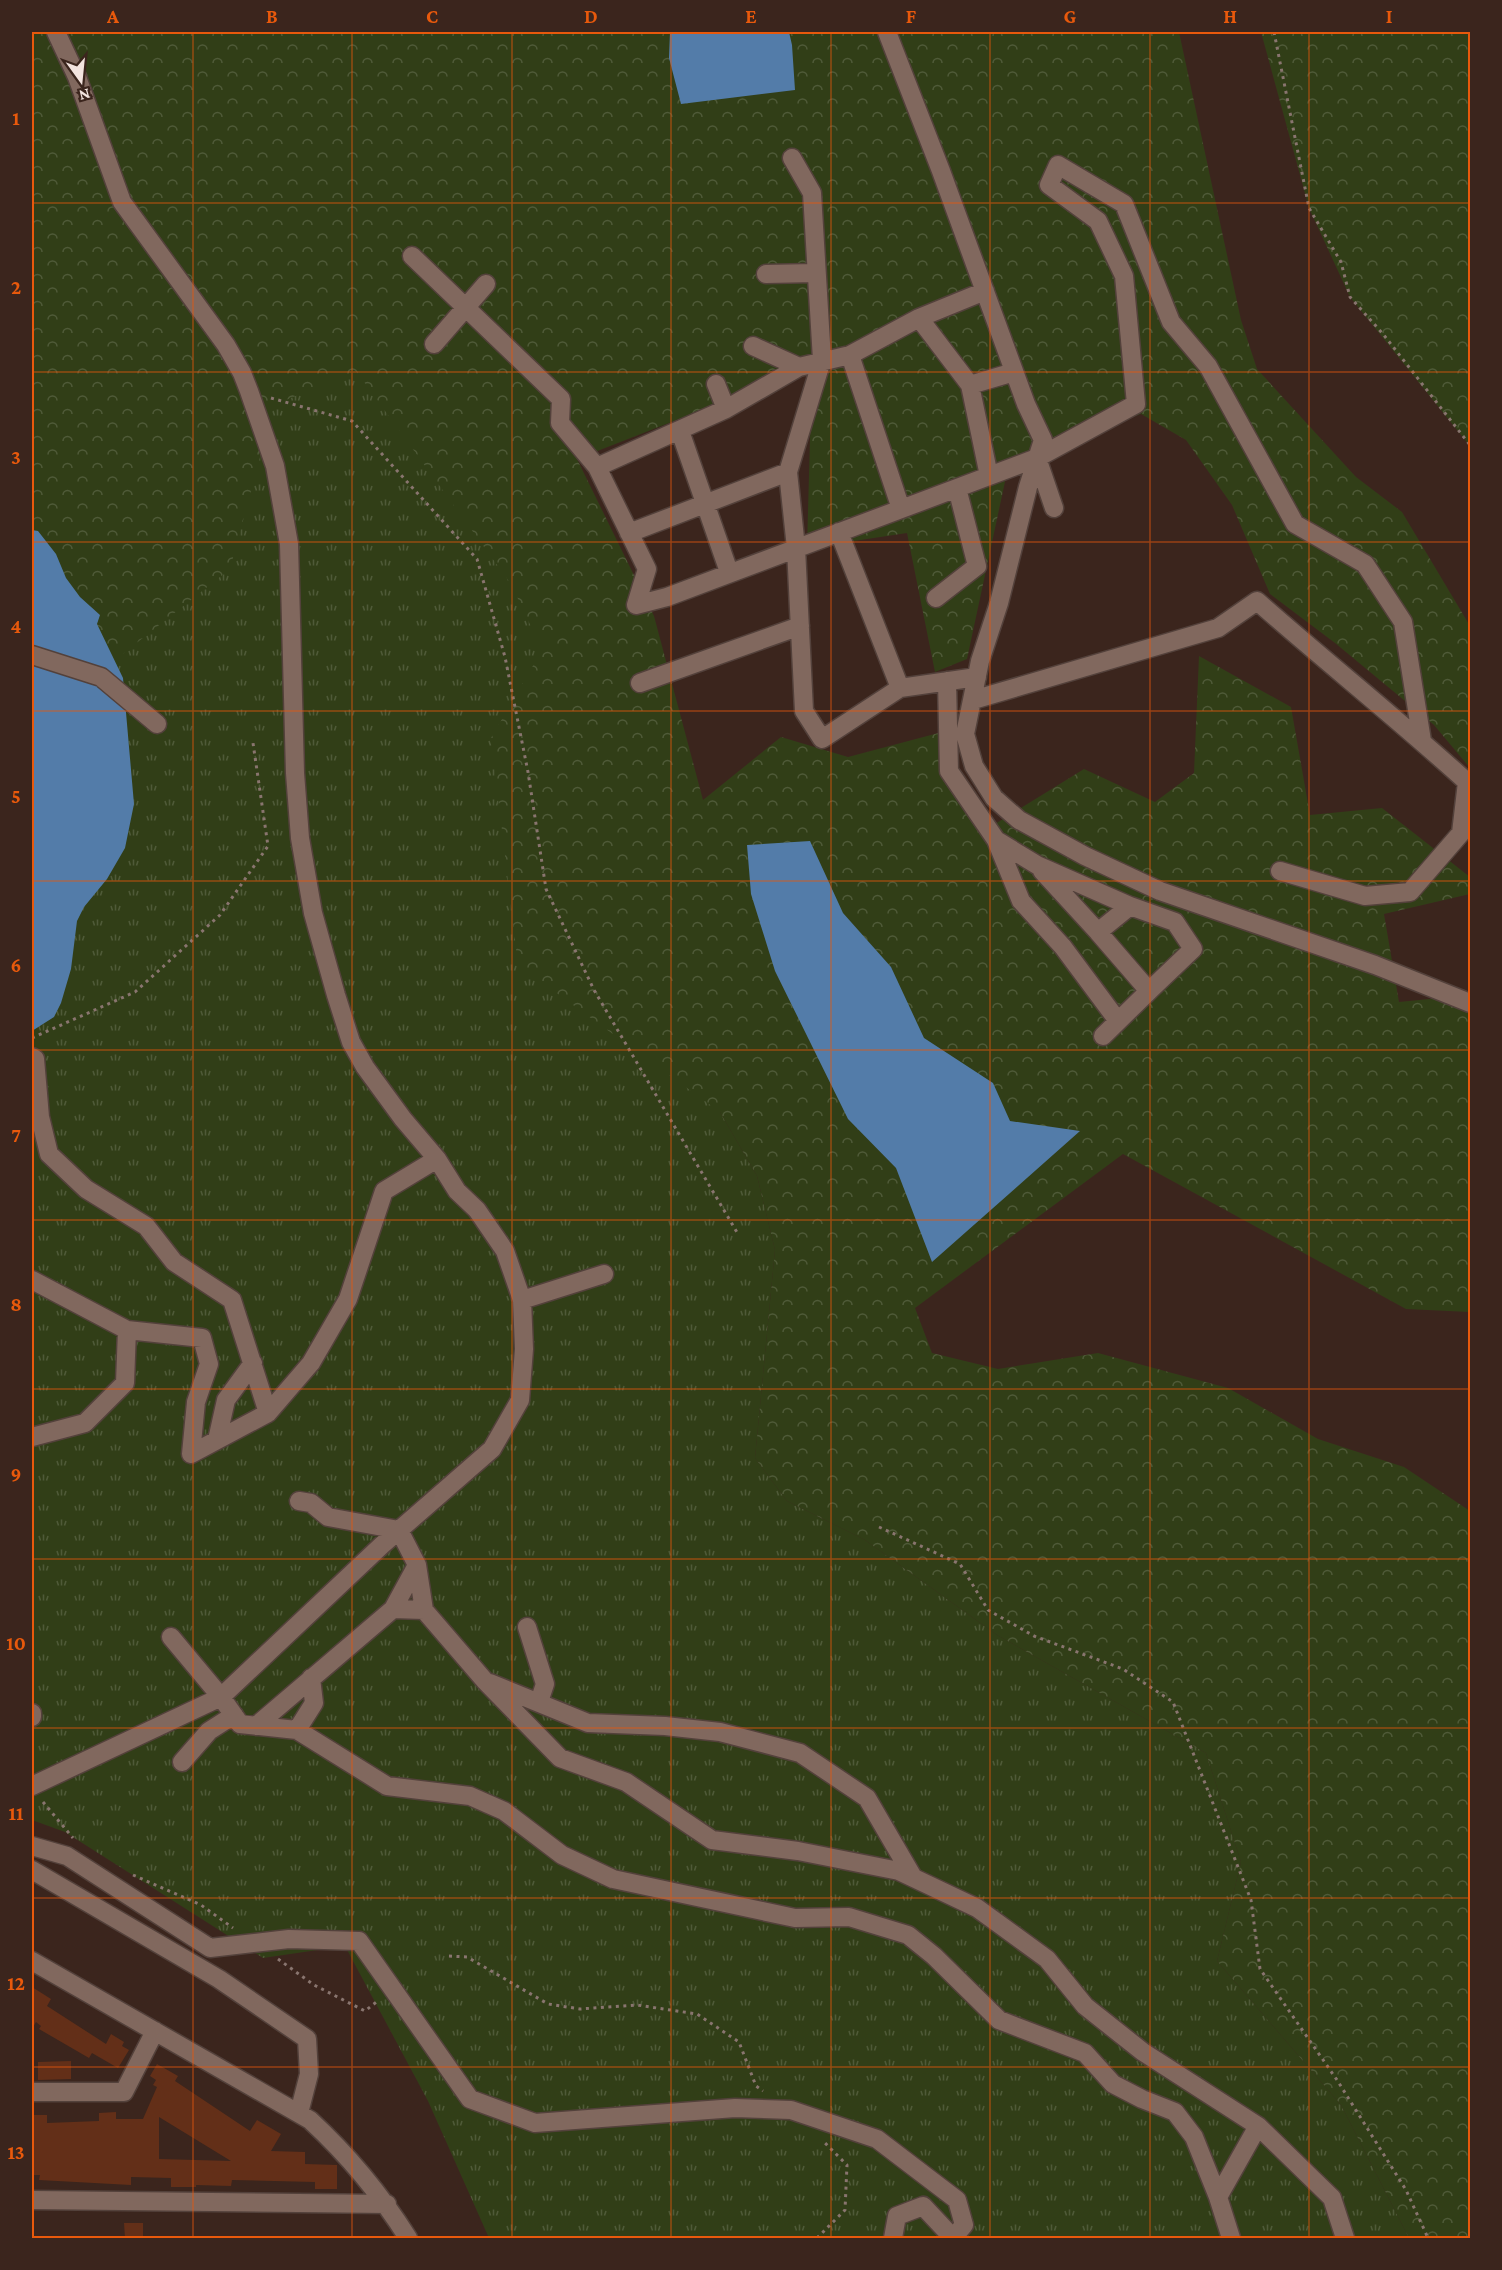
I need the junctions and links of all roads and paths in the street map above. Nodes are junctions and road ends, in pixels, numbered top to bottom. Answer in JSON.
{"nodes":[{"id":1,"x":56,"y":32,"type":"edge"},
{"id":2,"x":887,"y":32,"type":"edge"},
{"id":3,"x":1274,"y":32,"type":"edge"},
{"id":4,"x":792,"y":158,"type":"dead end"},
{"id":5,"x":412,"y":256,"type":"dead end"},
{"id":6,"x":815,"y":273,"type":"junction"},
{"id":7,"x":766,"y":274,"type":"dead end"},
{"id":8,"x":486,"y":284,"type":"dead end"},
{"id":9,"x":985,"y":291,"type":"junction"},
{"id":10,"x":465,"y":306,"type":"junction"},
{"id":11,"x":919,"y":318,"type":"junction"},
{"id":12,"x":434,"y":344,"type":"dead end"},
{"id":13,"x":753,"y":346,"type":"dead end"},
{"id":14,"x":850,"y":355,"type":"junction"},
{"id":15,"x":822,"y":360,"type":"junction"},
{"id":16,"x":799,"y":367,"type":"junction"},
{"id":17,"x":1014,"y":372,"type":"junction"},
{"id":18,"x":716,"y":384,"type":"dead end"},
{"id":19,"x":970,"y":385,"type":"junction"},
{"id":20,"x":249,"y":391,"type":"junction"},
{"id":21,"x":726,"y":409,"type":"junction"},
{"id":22,"x":680,"y":431,"type":"junction"},
{"id":23,"x":1470,"y":445,"type":"edge"},
{"id":24,"x":1037,"y":459,"type":"junction"},
{"id":25,"x":597,"y":467,"type":"junction"},
{"id":26,"x":788,"y":471,"type":"junction"},
{"id":27,"x":989,"y":476,"type":"junction"},
{"id":28,"x":957,"y":488,"type":"junction"},
{"id":29,"x":705,"y":504,"type":"junction"},
{"id":30,"x":1054,"y":508,"type":"dead end"},
{"id":31,"x":901,"y":509,"type":"junction"},
{"id":32,"x":839,"y":532,"type":"junction"},
{"id":33,"x":629,"y":533,"type":"junction"},
{"id":34,"x":796,"y":548,"type":"junction"},
{"id":35,"x":729,"y":572,"type":"junction"},
{"id":36,"x":936,"y":598,"type":"dead end"},
{"id":37,"x":800,"y":626,"type":"junction"},
{"id":38,"x":32,"y":655,"type":"edge"},
{"id":39,"x":978,"y":677,"type":"junction"},
{"id":40,"x":947,"y":681,"type":"junction"},
{"id":41,"x":640,"y":683,"type":"dead end"},
{"id":42,"x":900,"y":688,"type":"junction"},
{"id":43,"x":973,"y":700,"type":"junction"},
{"id":44,"x":157,"y":724,"type":"dead end"},
{"id":45,"x":1422,"y":741,"type":"junction"},
{"id":46,"x":253,"y":743,"type":"dead end"},
{"id":47,"x":996,"y":840,"type":"junction"},
{"id":48,"x":1037,"y":866,"type":"junction"},
{"id":49,"x":1280,"y":872,"type":"dead end"},
{"id":50,"x":1130,"y":906,"type":"junction"},
{"id":51,"x":1098,"y":932,"type":"junction"},
{"id":52,"x":1149,"y":991,"type":"junction"},
{"id":53,"x":1470,"y":1003,"type":"edge"},
{"id":54,"x":1118,"y":1021,"type":"junction"},
{"id":55,"x":1102,"y":1036,"type":"dead end"},
{"id":56,"x":32,"y":1038,"type":"edge"},
{"id":57,"x":32,"y":1057,"type":"edge"},
{"id":58,"x":437,"y":1159,"type":"junction"},
{"id":59,"x":738,"y":1234,"type":"dead end"},
{"id":60,"x":604,"y":1274,"type":"dead end"},
{"id":61,"x":32,"y":1280,"type":"edge"},
{"id":62,"x":522,"y":1300,"type":"junction"},
{"id":63,"x":128,"y":1330,"type":"junction"},
{"id":64,"x":253,"y":1363,"type":"junction"},
{"id":65,"x":268,"y":1413,"type":"junction"},
{"id":66,"x":32,"y":1437,"type":"edge"},
{"id":67,"x":217,"y":1440,"type":"junction"},
{"id":68,"x":300,"y":1501,"type":"dead end"},
{"id":69,"x":879,"y":1527,"type":"dead end"},
{"id":70,"x":399,"y":1530,"type":"junction"},
{"id":71,"x":417,"y":1565,"type":"junction"},
{"id":72,"x":393,"y":1609,"type":"junction"},
{"id":73,"x":424,"y":1610,"type":"junction"},
{"id":74,"x":527,"y":1627,"type":"dead end"},
{"id":75,"x":171,"y":1637,"type":"dead end"},
{"id":76,"x":311,"y":1678,"type":"junction"},
{"id":77,"x":485,"y":1682,"type":"junction"},
{"id":78,"x":221,"y":1697,"type":"junction"},
{"id":79,"x":539,"y":1702,"type":"junction"},
{"id":80,"x":234,"y":1715,"type":"junction"},
{"id":81,"x":256,"y":1726,"type":"junction"},
{"id":82,"x":297,"y":1730,"type":"junction"},
{"id":83,"x":182,"y":1762,"type":"dead end"},
{"id":84,"x":35,"y":1792,"type":"edge"},
{"id":85,"x":32,"y":1846,"type":"edge"},
{"id":86,"x":79,"y":1846,"type":"dead end"},
{"id":87,"x":32,"y":1870,"type":"edge"},
{"id":88,"x":128,"y":1873,"type":"dead end"},
{"id":89,"x":913,"y":1878,"type":"junction"},
{"id":90,"x":255,"y":1943,"type":"junction"},
{"id":91,"x":449,"y":1956,"type":"dead end"},
{"id":92,"x":32,"y":1961,"type":"edge"},
{"id":93,"x":392,"y":1990,"type":"junction"},
{"id":94,"x":155,"y":2031,"type":"junction"},
{"id":95,"x":32,"y":2092,"type":"edge"},
{"id":96,"x":765,"y":2092,"type":"dead end"},
{"id":97,"x":299,"y":2113,"type":"junction"},
{"id":98,"x":1258,"y":2126,"type":"junction"},
{"id":99,"x":815,"y":2134,"type":"dead end"},
{"id":100,"x":1218,"y":2197,"type":"junction"},
{"id":101,"x":32,"y":2200,"type":"edge"},
{"id":102,"x":387,"y":2204,"type":"junction"},
{"id":103,"x":408,"y":2238,"type":"edge"},
{"id":104,"x":817,"y":2238,"type":"edge"},
{"id":105,"x":893,"y":2238,"type":"edge"},
{"id":106,"x":953,"y":2238,"type":"edge"},
{"id":107,"x":1231,"y":2238,"type":"edge"},
{"id":108,"x":1345,"y":2238,"type":"edge"},
{"id":109,"x":1428,"y":2238,"type":"edge"}],
"edges":[{"from":1,"to":20,"type":"street"},
{"from":2,"to":9,"type":"street"},
{"from":3,"to":23,"type":"path"},
{"from":4,"to":6,"type":"street"},
{"from":5,"to":10,"type":"street"},
{"from":6,"to":7,"type":"street"},
{"from":6,"to":15,"type":"street"},
{"from":8,"to":10,"type":"street"},
{"from":9,"to":11,"type":"street"},
{"from":9,"to":17,"type":"street"},
{"from":10,"to":12,"type":"street"},
{"from":10,"to":25,"type":"street"},
{"from":11,"to":14,"type":"street"},
{"from":11,"to":19,"type":"street"},
{"from":13,"to":16,"type":"street"},
{"from":14,"to":15,"type":"street"},
{"from":14,"to":31,"type":"street"},
{"from":15,"to":16,"type":"street"},
{"from":15,"to":26,"type":"street"},
{"from":16,"to":21,"type":"street"},
{"from":17,"to":19,"type":"street"},
{"from":17,"to":24,"type":"street"},
{"from":18,"to":21,"type":"street"},
{"from":19,"to":27,"type":"street"},
{"from":20,"to":58,"type":"street"},
{"from":20,"to":59,"type":"path"},
{"from":21,"to":22,"type":"street"},
{"from":22,"to":25,"type":"street"},
{"from":22,"to":29,"type":"street"},
{"from":24,"to":27,"type":"street"},
{"from":24,"to":30,"type":"street"},
{"from":24,"to":39,"type":"street"},
{"from":24,"to":45,"type":"street"},
{"from":25,"to":33,"type":"street"},
{"from":26,"to":29,"type":"street"},
{"from":26,"to":34,"type":"street"},
{"from":27,"to":28,"type":"street"},
{"from":28,"to":31,"type":"street"},
{"from":28,"to":36,"type":"street"},
{"from":29,"to":33,"type":"street"},
{"from":29,"to":35,"type":"street"},
{"from":31,"to":32,"type":"street"},
{"from":32,"to":34,"type":"street"},
{"from":32,"to":42,"type":"street"},
{"from":33,"to":35,"type":"street"},
{"from":34,"to":35,"type":"street"},
{"from":34,"to":37,"type":"street"},
{"from":37,"to":41,"type":"street"},
{"from":37,"to":42,"type":"street"},
{"from":38,"to":44,"type":"street"},
{"from":39,"to":40,"type":"street"},
{"from":39,"to":43,"type":"street"},
{"from":40,"to":42,"type":"street"},
{"from":40,"to":47,"type":"street"},
{"from":43,"to":45,"type":"street"},
{"from":43,"to":53,"type":"street"},
{"from":45,"to":49,"type":"street"},
{"from":46,"to":56,"type":"path"},
{"from":47,"to":48,"type":"street"},
{"from":47,"to":54,"type":"street"},
{"from":48,"to":50,"type":"street"},
{"from":48,"to":51,"type":"street"},
{"from":50,"to":51,"type":"street"},
{"from":50,"to":52,"type":"street"},
{"from":51,"to":52,"type":"street"},
{"from":52,"to":54,"type":"street"},
{"from":54,"to":55,"type":"street"},
{"from":57,"to":64,"type":"street"},
{"from":58,"to":62,"type":"street"},
{"from":58,"to":65,"type":"street"},
{"from":60,"to":62,"type":"street"},
{"from":61,"to":63,"type":"street"},
{"from":62,"to":70,"type":"street"},
{"from":63,"to":66,"type":"street"},
{"from":63,"to":67,"type":"street"},
{"from":64,"to":65,"type":"street"},
{"from":64,"to":67,"type":"street"},
{"from":65,"to":67,"type":"street"},
{"from":68,"to":70,"type":"street"},
{"from":69,"to":109,"type":"path"},
{"from":70,"to":71,"type":"street"},
{"from":70,"to":78,"type":"street"},
{"from":71,"to":72,"type":"street"},
{"from":71,"to":73,"type":"street"},
{"from":72,"to":73,"type":"street"},
{"from":72,"to":76,"type":"street"},
{"from":73,"to":77,"type":"street"},
{"from":74,"to":79,"type":"street"},
{"from":75,"to":78,"type":"street"},
{"from":76,"to":81,"type":"street"},
{"from":76,"to":82,"type":"street"},
{"from":77,"to":79,"type":"street"},
{"from":77,"to":89,"type":"street"},
{"from":78,"to":80,"type":"street"},
{"from":78,"to":84,"type":"street"},
{"from":79,"to":89,"type":"street"},
{"from":80,"to":81,"type":"street"},
{"from":80,"to":83,"type":"street"},
{"from":81,"to":82,"type":"street"},
{"from":82,"to":100,"type":"street"},
{"from":84,"to":86,"type":"path"},
{"from":85,"to":90,"type":"street"},
{"from":87,"to":97,"type":"street"},
{"from":88,"to":90,"type":"path"},
{"from":89,"to":98,"type":"street"},
{"from":90,"to":93,"type":"street"},
{"from":90,"to":93,"type":"path"},
{"from":91,"to":96,"type":"path"},
{"from":92,"to":94,"type":"street"},
{"from":93,"to":106,"type":"street"},
{"from":94,"to":95,"type":"street"},
{"from":94,"to":97,"type":"street"},
{"from":97,"to":102,"type":"street"},
{"from":98,"to":100,"type":"street"},
{"from":98,"to":108,"type":"street"},
{"from":99,"to":104,"type":"path"},
{"from":100,"to":107,"type":"street"},
{"from":101,"to":102,"type":"street"},
{"from":102,"to":103,"type":"street"},
{"from":105,"to":106,"type":"street"}]}
